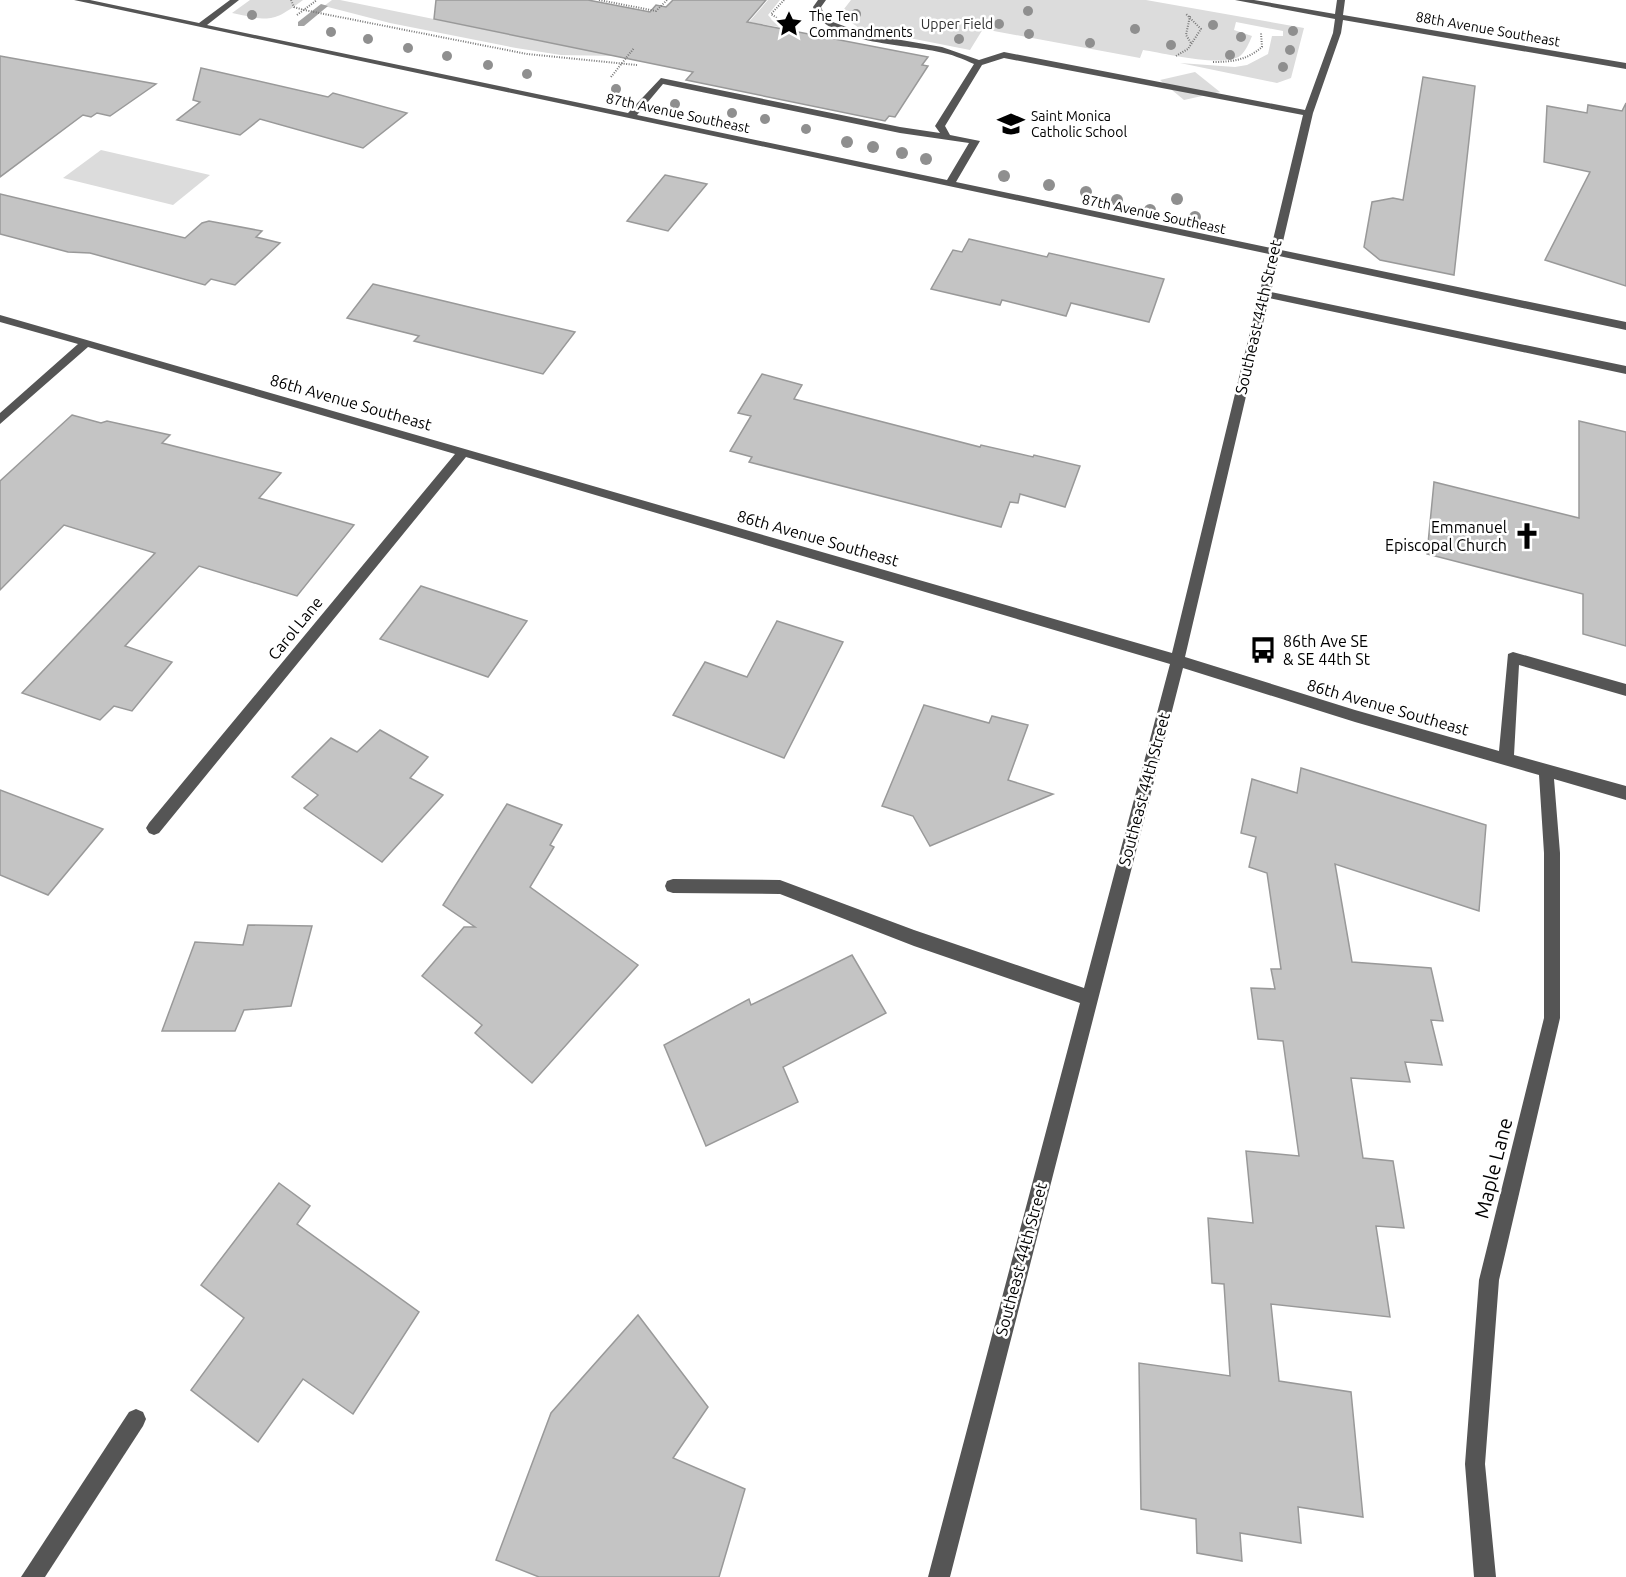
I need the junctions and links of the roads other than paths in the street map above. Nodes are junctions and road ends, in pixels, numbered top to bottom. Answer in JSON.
{"nodes":[{"id":1,"x":78,"y":0,"type":"edge"},
{"id":2,"x":235,"y":0,"type":"edge"},
{"id":3,"x":822,"y":0,"type":"edge"},
{"id":4,"x":1239,"y":0,"type":"edge"},
{"id":5,"x":1341,"y":0,"type":"edge"},
{"id":6,"x":1340,"y":17,"type":"junction"},
{"id":7,"x":200,"y":26,"type":"junction"},
{"id":8,"x":979,"y":63,"type":"junction"},
{"id":9,"x":1626,"y":66,"type":"edge"},
{"id":10,"x":1308,"y":112,"type":"junction"},
{"id":11,"x":630,"y":117,"type":"junction"},
{"id":12,"x":946,"y":135,"type":"junction"},
{"id":13,"x":950,"y":184,"type":"junction"},
{"id":14,"x":1273,"y":253,"type":"junction"},
{"id":15,"x":1265,"y":294,"type":"junction"},
{"id":16,"x":0,"y":318,"type":"edge"},
{"id":17,"x":1626,"y":326,"type":"edge"},
{"id":18,"x":86,"y":343,"type":"junction"},
{"id":19,"x":1626,"y":370,"type":"edge"},
{"id":20,"x":0,"y":420,"type":"edge"},
{"id":21,"x":463,"y":452,"type":"junction"},
{"id":22,"x":1178,"y":659,"type":"junction"},
{"id":23,"x":1626,"y":690,"type":"edge"},
{"id":24,"x":1506,"y":758,"type":"junction"},
{"id":25,"x":1546,"y":770,"type":"junction"},
{"id":26,"x":1626,"y":793,"type":"edge"},
{"id":27,"x":154,"y":828,"type":"dead end"},
{"id":28,"x":673,"y":886,"type":"dead end"},
{"id":29,"x":1089,"y":998,"type":"junction"},
{"id":30,"x":136,"y":1419,"type":"dead end"},
{"id":31,"x":32,"y":1577,"type":"edge"},
{"id":32,"x":939,"y":1577,"type":"edge"},
{"id":33,"x":1485,"y":1577,"type":"edge"}],
"edges":[{"from":1,"to":7,"type":"street","name":"87th Avenue Southeast"},
{"from":2,"to":7,"type":"street"},
{"from":3,"to":8,"type":"street"},
{"from":4,"to":6,"type":"street","name":"88th Avenue Southeast"},
{"from":5,"to":6,"type":"street","name":"Southeast 44th Street"},
{"from":6,"to":9,"type":"street","name":"88th Avenue Southeast"},
{"from":6,"to":10,"type":"street","name":"Southeast 44th Street"},
{"from":7,"to":11,"type":"street","name":"87th Avenue Southeast"},
{"from":8,"to":10,"type":"street"},
{"from":8,"to":12,"type":"street"},
{"from":10,"to":14,"type":"street","name":"Southeast 44th Street"},
{"from":11,"to":12,"type":"street"},
{"from":11,"to":13,"type":"street","name":"87th Avenue Southeast"},
{"from":12,"to":13,"type":"street"},
{"from":13,"to":14,"type":"street","name":"87th Avenue Southeast"},
{"from":14,"to":15,"type":"street","name":"Southeast 44th Street"},
{"from":14,"to":17,"type":"street","name":"87th Avenue Southeast"},
{"from":15,"to":19,"type":"street"},
{"from":15,"to":22,"type":"street","name":"Southeast 44th Street"},
{"from":16,"to":18,"type":"street","name":"86th Avenue Southeast"},
{"from":18,"to":20,"type":"street"},
{"from":18,"to":21,"type":"street","name":"86th Avenue Southeast"},
{"from":21,"to":22,"type":"street","name":"86th Avenue Southeast"},
{"from":21,"to":27,"type":"street","name":"Carol Lane"},
{"from":22,"to":24,"type":"street","name":"86th Avenue Southeast"},
{"from":22,"to":29,"type":"street","name":"Southeast 44th Street"},
{"from":23,"to":24,"type":"street"},
{"from":24,"to":25,"type":"street","name":"86th Avenue Southeast"},
{"from":25,"to":26,"type":"street","name":"86th Avenue Southeast"},
{"from":25,"to":33,"type":"street","name":"Maple Lane"},
{"from":28,"to":29,"type":"street"},
{"from":29,"to":32,"type":"street","name":"Southeast 44th Street"},
{"from":30,"to":31,"type":"street"}]}
